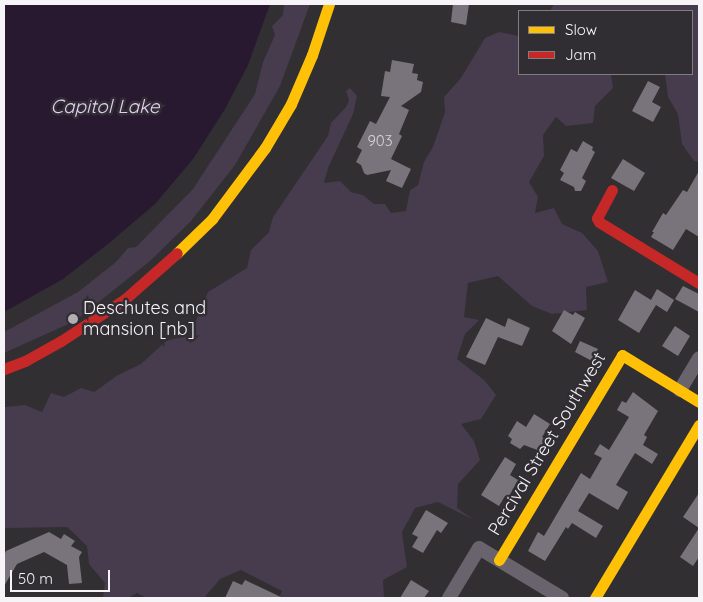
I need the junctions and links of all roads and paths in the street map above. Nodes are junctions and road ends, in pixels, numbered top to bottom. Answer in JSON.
{"nodes":[{"id":1,"x":329,"y":4,"type":"edge"},
{"id":2,"x":612,"y":190,"type":"dead end"},
{"id":3,"x":699,"y":283,"type":"edge"},
{"id":4,"x":699,"y":358,"type":"edge"},
{"id":5,"x":4,"y":370,"type":"edge"},
{"id":6,"x":680,"y":390,"type":"junction"},
{"id":7,"x":699,"y":402,"type":"edge"},
{"id":8,"x":699,"y":426,"type":"edge"},
{"id":9,"x":499,"y":560,"type":"junction"},
{"id":10,"x":449,"y":598,"type":"edge"},
{"id":11,"x":562,"y":598,"type":"edge"},
{"id":12,"x":595,"y":598,"type":"edge"}],
"edges":[{"from":1,"to":5,"type":"street"},
{"from":2,"to":3,"type":"street"},
{"from":4,"to":6,"type":"street"},
{"from":6,"to":7,"type":"street"},
{"from":6,"to":9,"type":"street","name":"Percival Street Southwest"},
{"from":8,"to":12,"type":"street"},
{"from":9,"to":10,"type":"street","name":"Percival Street Southwest"},
{"from":9,"to":11,"type":"street"}]}
